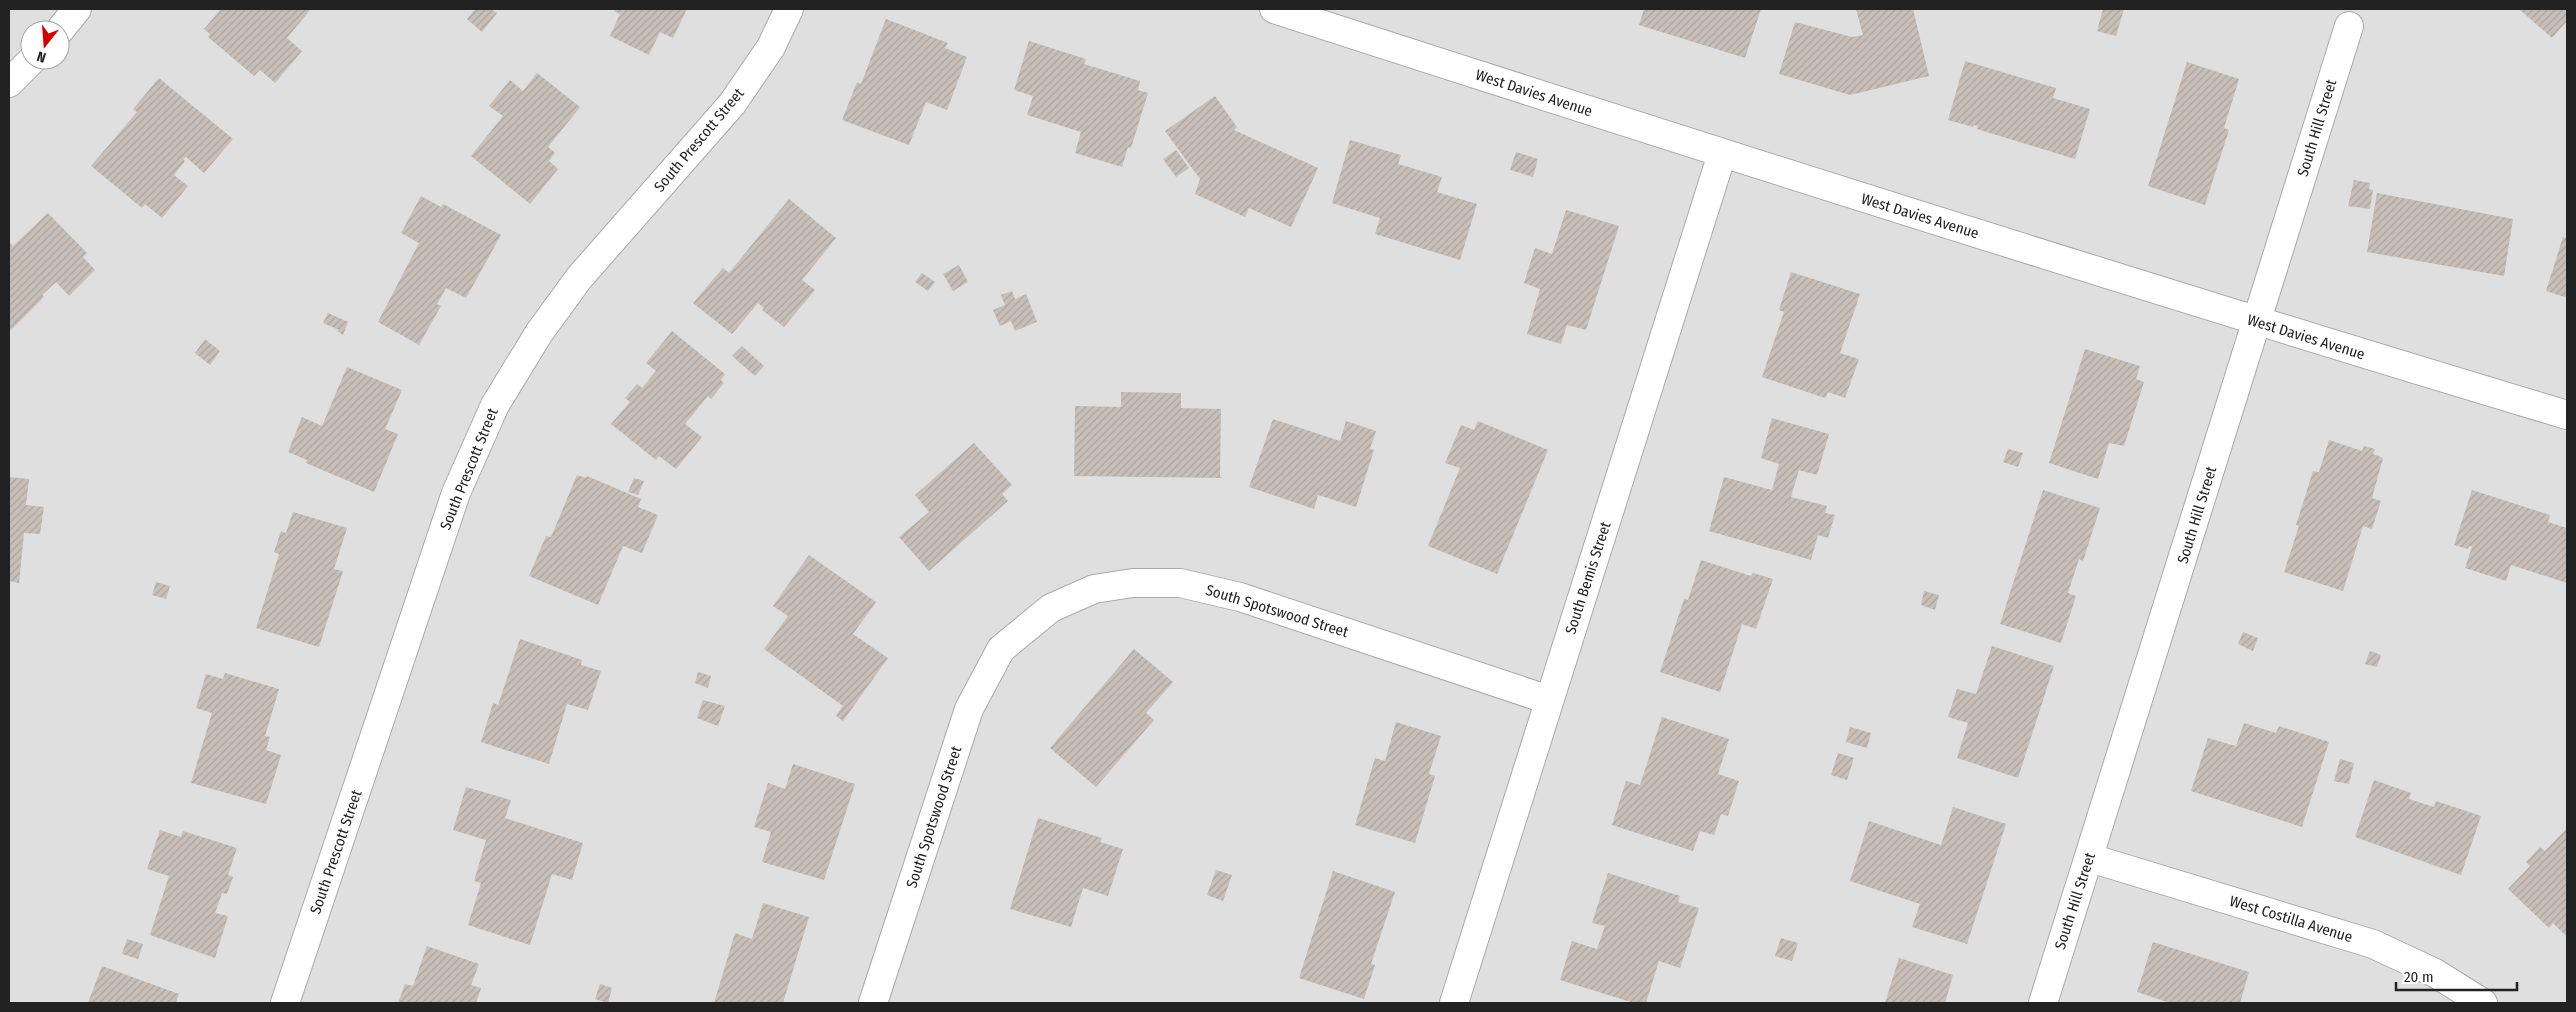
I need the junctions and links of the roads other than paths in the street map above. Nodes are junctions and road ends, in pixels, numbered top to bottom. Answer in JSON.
{"nodes":[{"id":1,"x":77,"y":9,"type":"edge"},
{"id":2,"x":789,"y":9,"type":"edge"},
{"id":3,"x":1274,"y":9,"type":"edge"},
{"id":4,"x":68,"y":20,"type":"edge"},
{"id":5,"x":2349,"y":26,"type":"dead end"},
{"id":6,"x":22,"y":70,"type":"edge"},
{"id":7,"x":9,"y":83,"type":"edge"},
{"id":8,"x":1722,"y":154,"type":"junction"},
{"id":9,"x":2257,"y":322,"type":"junction"},
{"id":10,"x":2567,"y":415,"type":"edge"},
{"id":11,"x":1549,"y":700,"type":"junction"},
{"id":12,"x":2090,"y":858,"type":"junction"},
{"id":13,"x":285,"y":1003,"type":"edge"},
{"id":14,"x":873,"y":1003,"type":"edge"},
{"id":15,"x":1454,"y":1003,"type":"edge"},
{"id":16,"x":2042,"y":1003,"type":"edge"},
{"id":17,"x":2483,"y":1003,"type":"edge"}],
"edges":[{"from":1,"to":4,"type":"street"},
{"from":2,"to":13,"type":"street","name":"South Prescott Street"},
{"from":3,"to":8,"type":"street","name":"West Davies Avenue"},
{"from":5,"to":9,"type":"street","name":"South Hill Street"},
{"from":6,"to":7,"type":"street"},
{"from":8,"to":9,"type":"street","name":"West Davies Avenue"},
{"from":8,"to":11,"type":"street","name":"South Bemis Street"},
{"from":9,"to":10,"type":"street","name":"West Davies Avenue"},
{"from":9,"to":12,"type":"street","name":"South Hill Street"},
{"from":11,"to":14,"type":"street","name":"South Spotswood Street"},
{"from":11,"to":15,"type":"street","name":"South Bemis Street"},
{"from":12,"to":16,"type":"street","name":"South Hill Street"},
{"from":12,"to":17,"type":"street","name":"West Costilla Avenue"}]}
